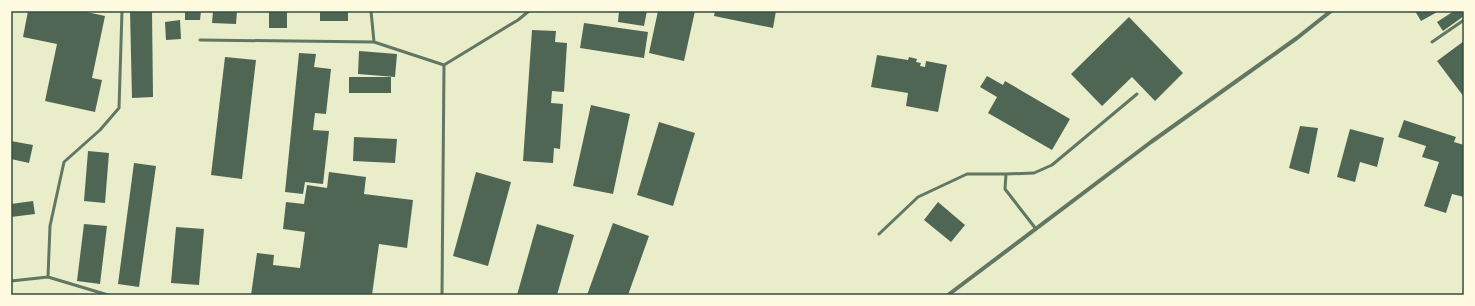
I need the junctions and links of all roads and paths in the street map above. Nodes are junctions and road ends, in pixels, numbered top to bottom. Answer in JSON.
{"nodes":[{"id":1,"x":122,"y":11,"type":"edge"},
{"id":2,"x":371,"y":11,"type":"edge"},
{"id":3,"x":529,"y":11,"type":"edge"},
{"id":4,"x":1331,"y":11,"type":"edge"},
{"id":5,"x":1464,"y":20,"type":"edge"},
{"id":6,"x":200,"y":40,"type":"dead end"},
{"id":7,"x":374,"y":42,"type":"junction"},
{"id":8,"x":1432,"y":42,"type":"dead end"},
{"id":9,"x":444,"y":65,"type":"junction"},
{"id":10,"x":1137,"y":94,"type":"dead end"},
{"id":11,"x":1006,"y":174,"type":"junction"},
{"id":12,"x":1036,"y":229,"type":"junction"},
{"id":13,"x":879,"y":234,"type":"dead end"},
{"id":14,"x":48,"y":277,"type":"junction"},
{"id":15,"x":11,"y":281,"type":"edge"},
{"id":16,"x":108,"y":295,"type":"edge"},
{"id":17,"x":442,"y":295,"type":"edge"},
{"id":18,"x":948,"y":295,"type":"edge"}],
"edges":[{"from":1,"to":14,"type":"lane"},
{"from":2,"to":7,"type":"lane"},
{"from":3,"to":9,"type":"lane"},
{"from":4,"to":12,"type":"street"},
{"from":5,"to":8,"type":"lane"},
{"from":6,"to":7,"type":"lane"},
{"from":7,"to":9,"type":"lane"},
{"from":9,"to":17,"type":"lane"},
{"from":10,"to":11,"type":"lane"},
{"from":11,"to":12,"type":"lane"},
{"from":11,"to":13,"type":"lane"},
{"from":12,"to":18,"type":"street"},
{"from":14,"to":15,"type":"lane"},
{"from":14,"to":16,"type":"lane"}]}
